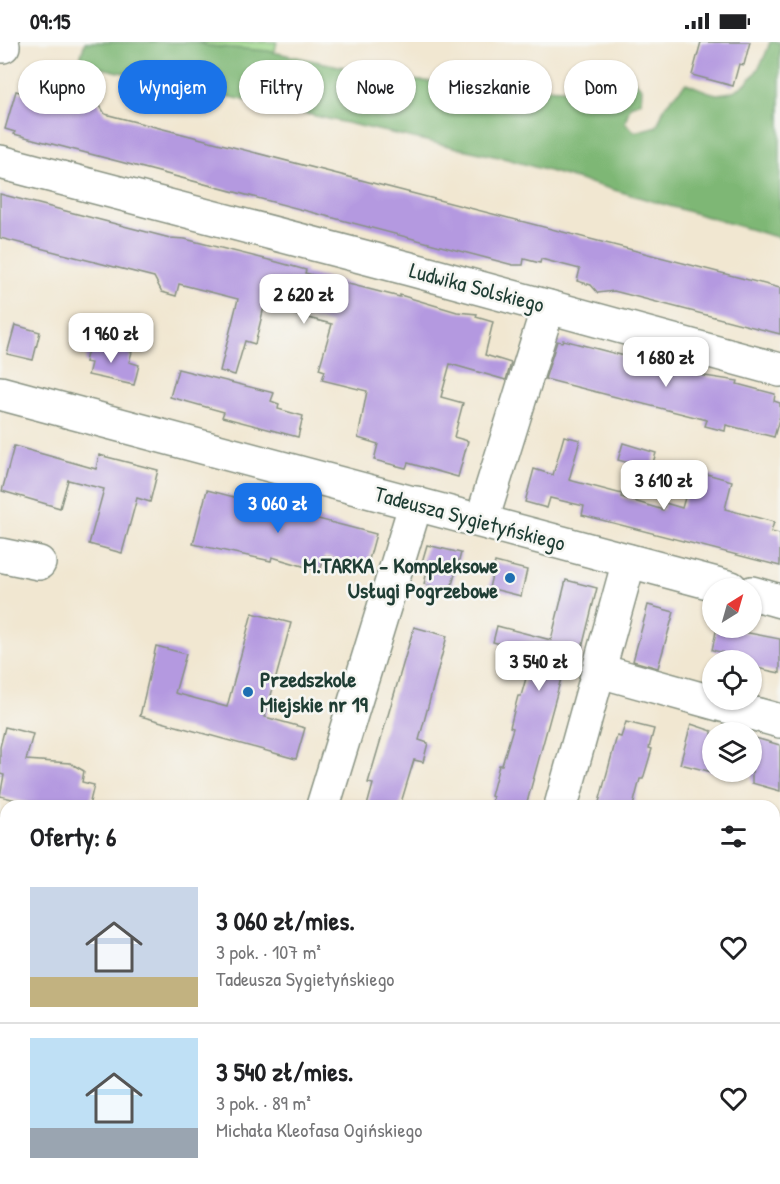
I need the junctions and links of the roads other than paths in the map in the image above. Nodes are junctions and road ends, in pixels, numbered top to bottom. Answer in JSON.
{"nodes":[{"id":1,"x":0,"y":162,"type":"edge"},
{"id":2,"x":548,"y":306,"type":"junction"},
{"id":3,"x":780,"y":370,"type":"edge"},
{"id":4,"x":0,"y":393,"type":"edge"},
{"id":5,"x":416,"y":503,"type":"junction"},
{"id":6,"x":482,"y":520,"type":"junction"},
{"id":7,"x":0,"y":555,"type":"edge"},
{"id":8,"x":629,"y":561,"type":"junction"},
{"id":9,"x":39,"y":563,"type":"dead end"},
{"id":10,"x":702,"y":580,"type":"edge"},
{"id":11,"x":762,"y":596,"type":"edge"},
{"id":12,"x":780,"y":601,"type":"edge"},
{"id":13,"x":600,"y":671,"type":"junction"},
{"id":14,"x":780,"y":721,"type":"edge"},
{"id":15,"x":325,"y":800,"type":"edge"},
{"id":16,"x":563,"y":800,"type":"edge"}],
"edges":[{"from":1,"to":2,"type":"street","name":"Ludwika Solskiego"},
{"from":2,"to":3,"type":"street","name":"Ludwika Solskiego"},
{"from":2,"to":6,"type":"street"},
{"from":4,"to":5,"type":"street","name":"Tadeusza Sygietyńskiego"},
{"from":5,"to":6,"type":"street","name":"Tadeusza Sygietyńskiego"},
{"from":5,"to":15,"type":"street"},
{"from":6,"to":8,"type":"street","name":"Tadeusza Sygietyńskiego"},
{"from":7,"to":9,"type":"street"},
{"from":8,"to":10,"type":"street","name":"Tadeusza Sygietyńskiego"},
{"from":8,"to":13,"type":"street"},
{"from":11,"to":12,"type":"street"},
{"from":13,"to":14,"type":"street"},
{"from":13,"to":16,"type":"street"}]}
